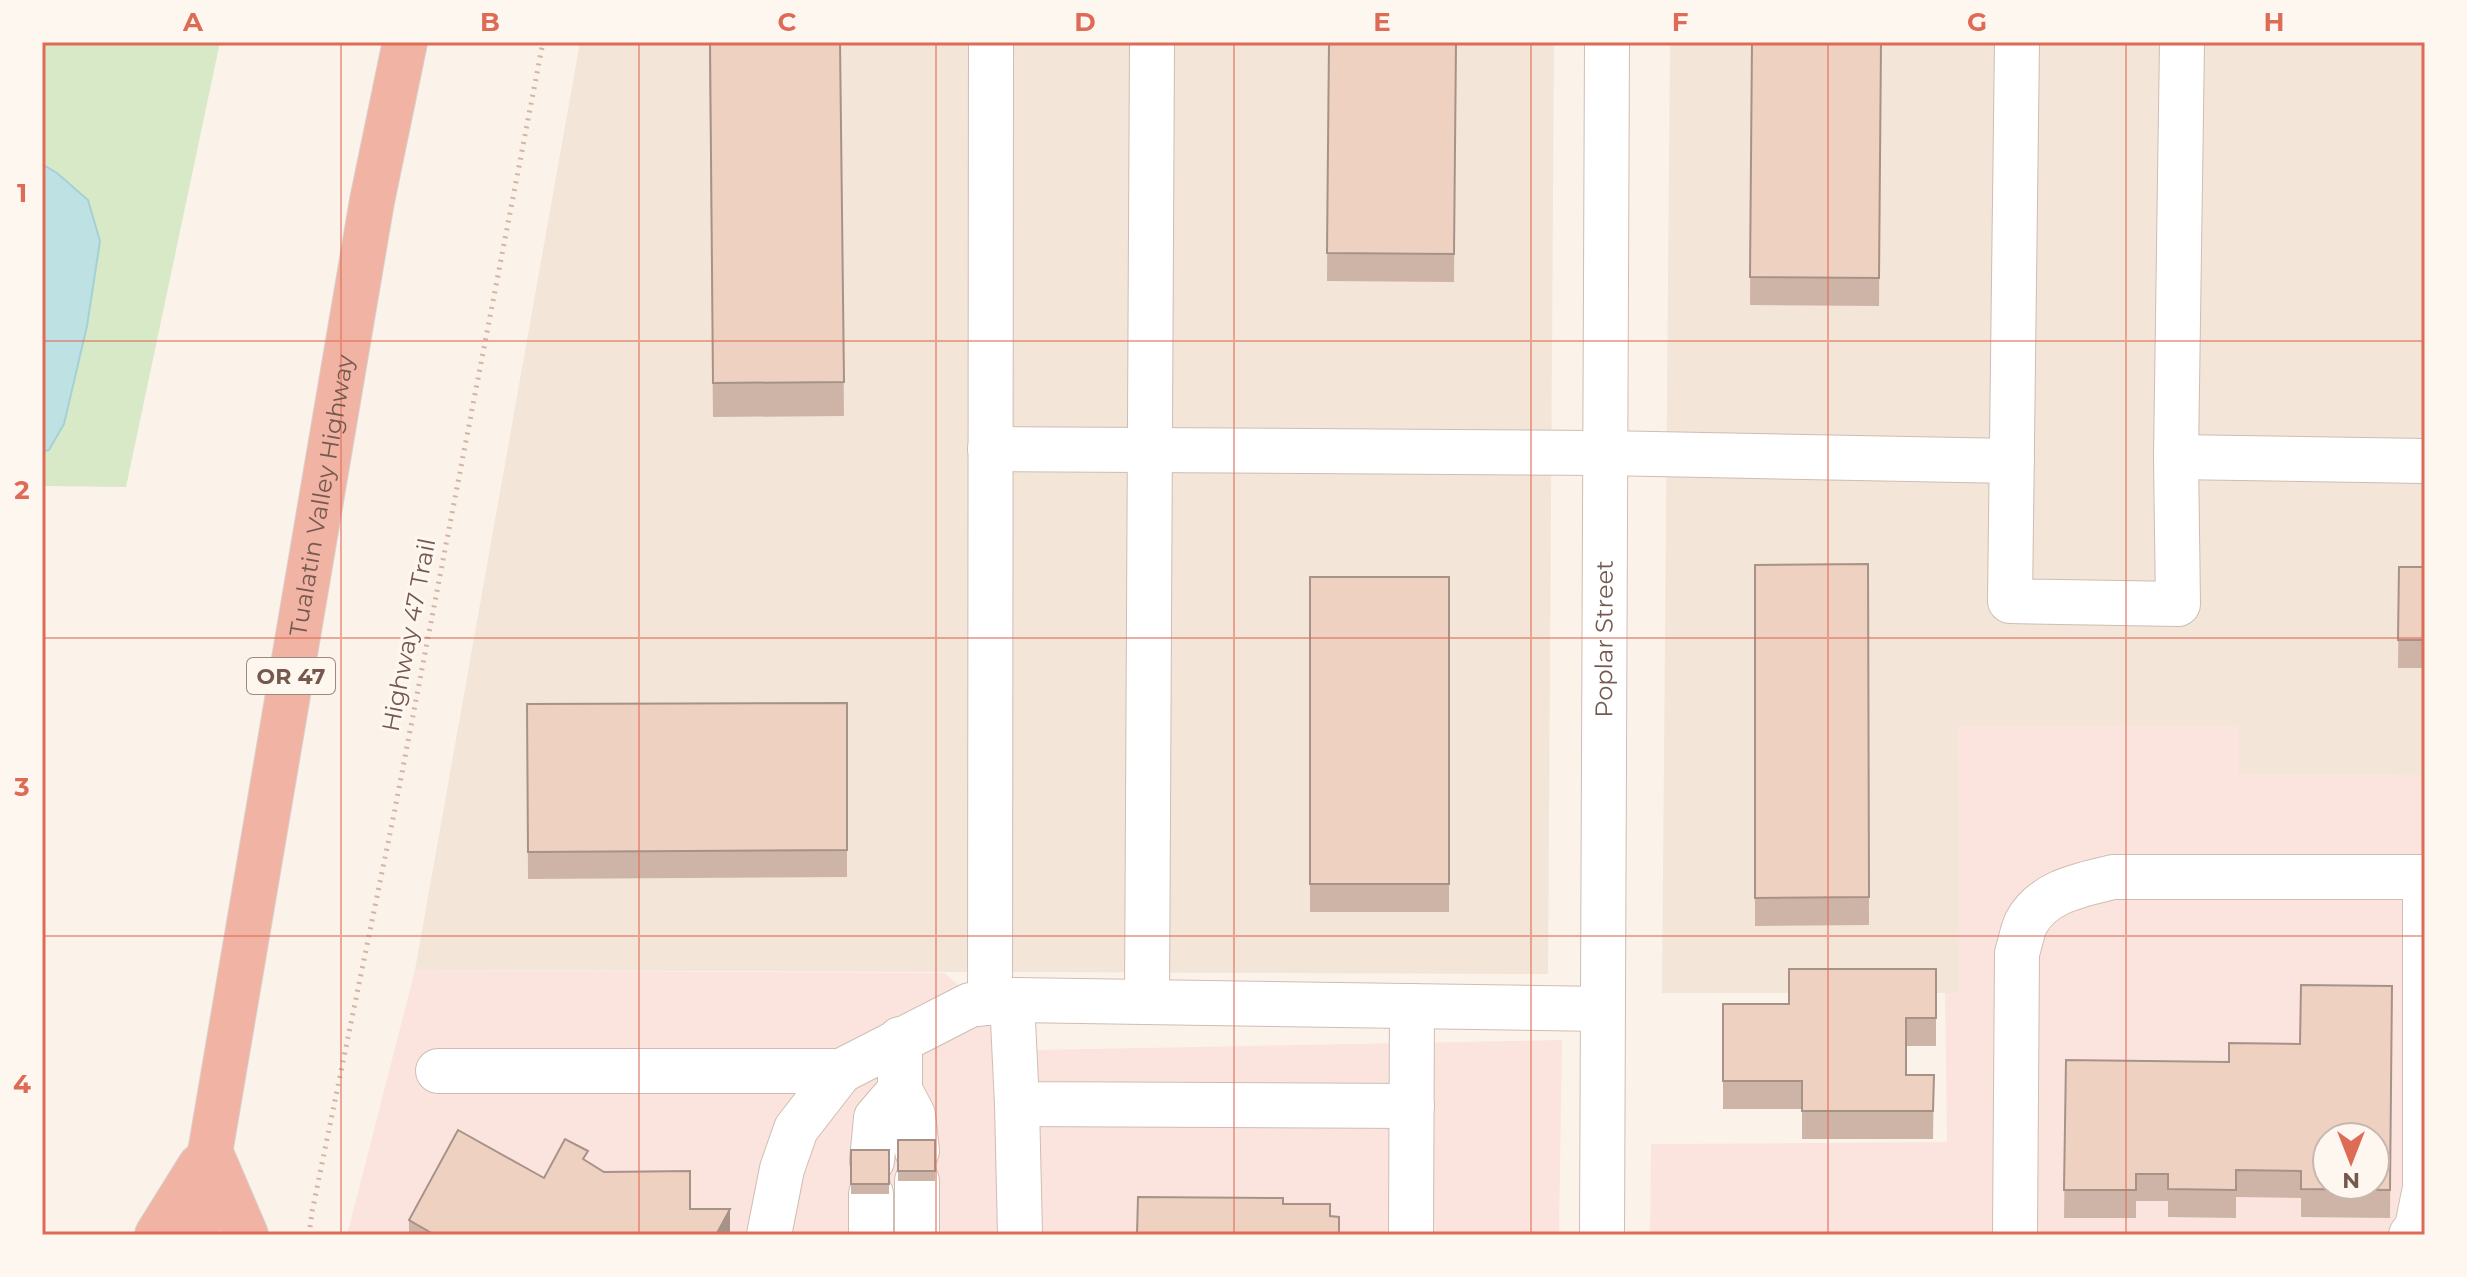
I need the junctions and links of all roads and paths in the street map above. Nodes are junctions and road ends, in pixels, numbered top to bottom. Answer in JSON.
{"nodes":[{"id":1,"x":405,"y":42,"type":"edge"},
{"id":2,"x":543,"y":42,"type":"edge"},
{"id":3,"x":991,"y":42,"type":"edge"},
{"id":4,"x":1152,"y":42,"type":"edge"},
{"id":5,"x":1607,"y":42,"type":"edge"},
{"id":6,"x":2017,"y":42,"type":"edge"},
{"id":7,"x":2182,"y":42,"type":"edge"},
{"id":8,"x":990,"y":449,"type":"junction"},
{"id":9,"x":1150,"y":451,"type":"junction"},
{"id":10,"x":1604,"y":453,"type":"junction"},
{"id":11,"x":2176,"y":457,"type":"junction"},
{"id":12,"x":2012,"y":461,"type":"junction"},
{"id":13,"x":2425,"y":461,"type":"edge"},
{"id":14,"x":2425,"y":877,"type":"edge"},
{"id":15,"x":1001,"y":1002,"type":"junction"},
{"id":16,"x":1147,"y":1002,"type":"junction"},
{"id":17,"x":1412,"y":1006,"type":"junction"},
{"id":18,"x":1603,"y":1009,"type":"junction"},
{"id":19,"x":900,"y":1039,"type":"junction"},
{"id":20,"x":438,"y":1071,"type":"dead end"},
{"id":21,"x":841,"y":1071,"type":"junction"},
{"id":22,"x":900,"y":1090,"type":"junction"},
{"id":23,"x":1017,"y":1104,"type":"junction"},
{"id":24,"x":1412,"y":1106,"type":"junction"},
{"id":25,"x":210,"y":1151,"type":"junction"},
{"id":26,"x":871,"y":1197,"type":"edge"},
{"id":27,"x":157,"y":1235,"type":"edge"},
{"id":28,"x":196,"y":1235,"type":"edge"},
{"id":29,"x":246,"y":1235,"type":"edge"},
{"id":30,"x":309,"y":1235,"type":"edge"},
{"id":31,"x":769,"y":1235,"type":"edge"},
{"id":32,"x":917,"y":1235,"type":"edge"},
{"id":33,"x":1020,"y":1235,"type":"edge"},
{"id":34,"x":1411,"y":1235,"type":"edge"},
{"id":35,"x":1602,"y":1235,"type":"edge"},
{"id":36,"x":2015,"y":1235,"type":"edge"},
{"id":37,"x":2411,"y":1235,"type":"edge"}],
"edges":[{"from":1,"to":25,"type":"highway","name":"Tualatin Valley Highway","number":"OR 47"},
{"from":2,"to":30,"type":"path","name":"Highway 47 Trail"},
{"from":3,"to":8,"type":"street"},
{"from":4,"to":9,"type":"street"},
{"from":5,"to":10,"type":"street","name":"Poplar Street"},
{"from":6,"to":12,"type":"street"},
{"from":7,"to":11,"type":"street"},
{"from":8,"to":9,"type":"street"},
{"from":8,"to":15,"type":"street"},
{"from":9,"to":10,"type":"street"},
{"from":9,"to":16,"type":"street"},
{"from":10,"to":12,"type":"street"},
{"from":10,"to":18,"type":"street","name":"Poplar Street"},
{"from":11,"to":12,"type":"street"},
{"from":11,"to":13,"type":"street"},
{"from":14,"to":36,"type":"street"},
{"from":14,"to":37,"type":"street"},
{"from":15,"to":16,"type":"street"},
{"from":15,"to":19,"type":"street"},
{"from":15,"to":23,"type":"street"},
{"from":16,"to":17,"type":"street"},
{"from":17,"to":18,"type":"street"},
{"from":17,"to":24,"type":"street"},
{"from":18,"to":35,"type":"street","name":"Poplar Street"},
{"from":19,"to":21,"type":"street"},
{"from":19,"to":22,"type":"street"},
{"from":20,"to":21,"type":"street"},
{"from":21,"to":31,"type":"street"},
{"from":22,"to":26,"type":"street"},
{"from":22,"to":32,"type":"street"},
{"from":23,"to":24,"type":"street"},
{"from":23,"to":33,"type":"street"},
{"from":24,"to":34,"type":"street"},
{"from":25,"to":27,"type":"highway"},
{"from":25,"to":28,"type":"highway","name":"Tualatin Valley Highway","number":"OR 47"},
{"from":25,"to":29,"type":"highway"}]}
